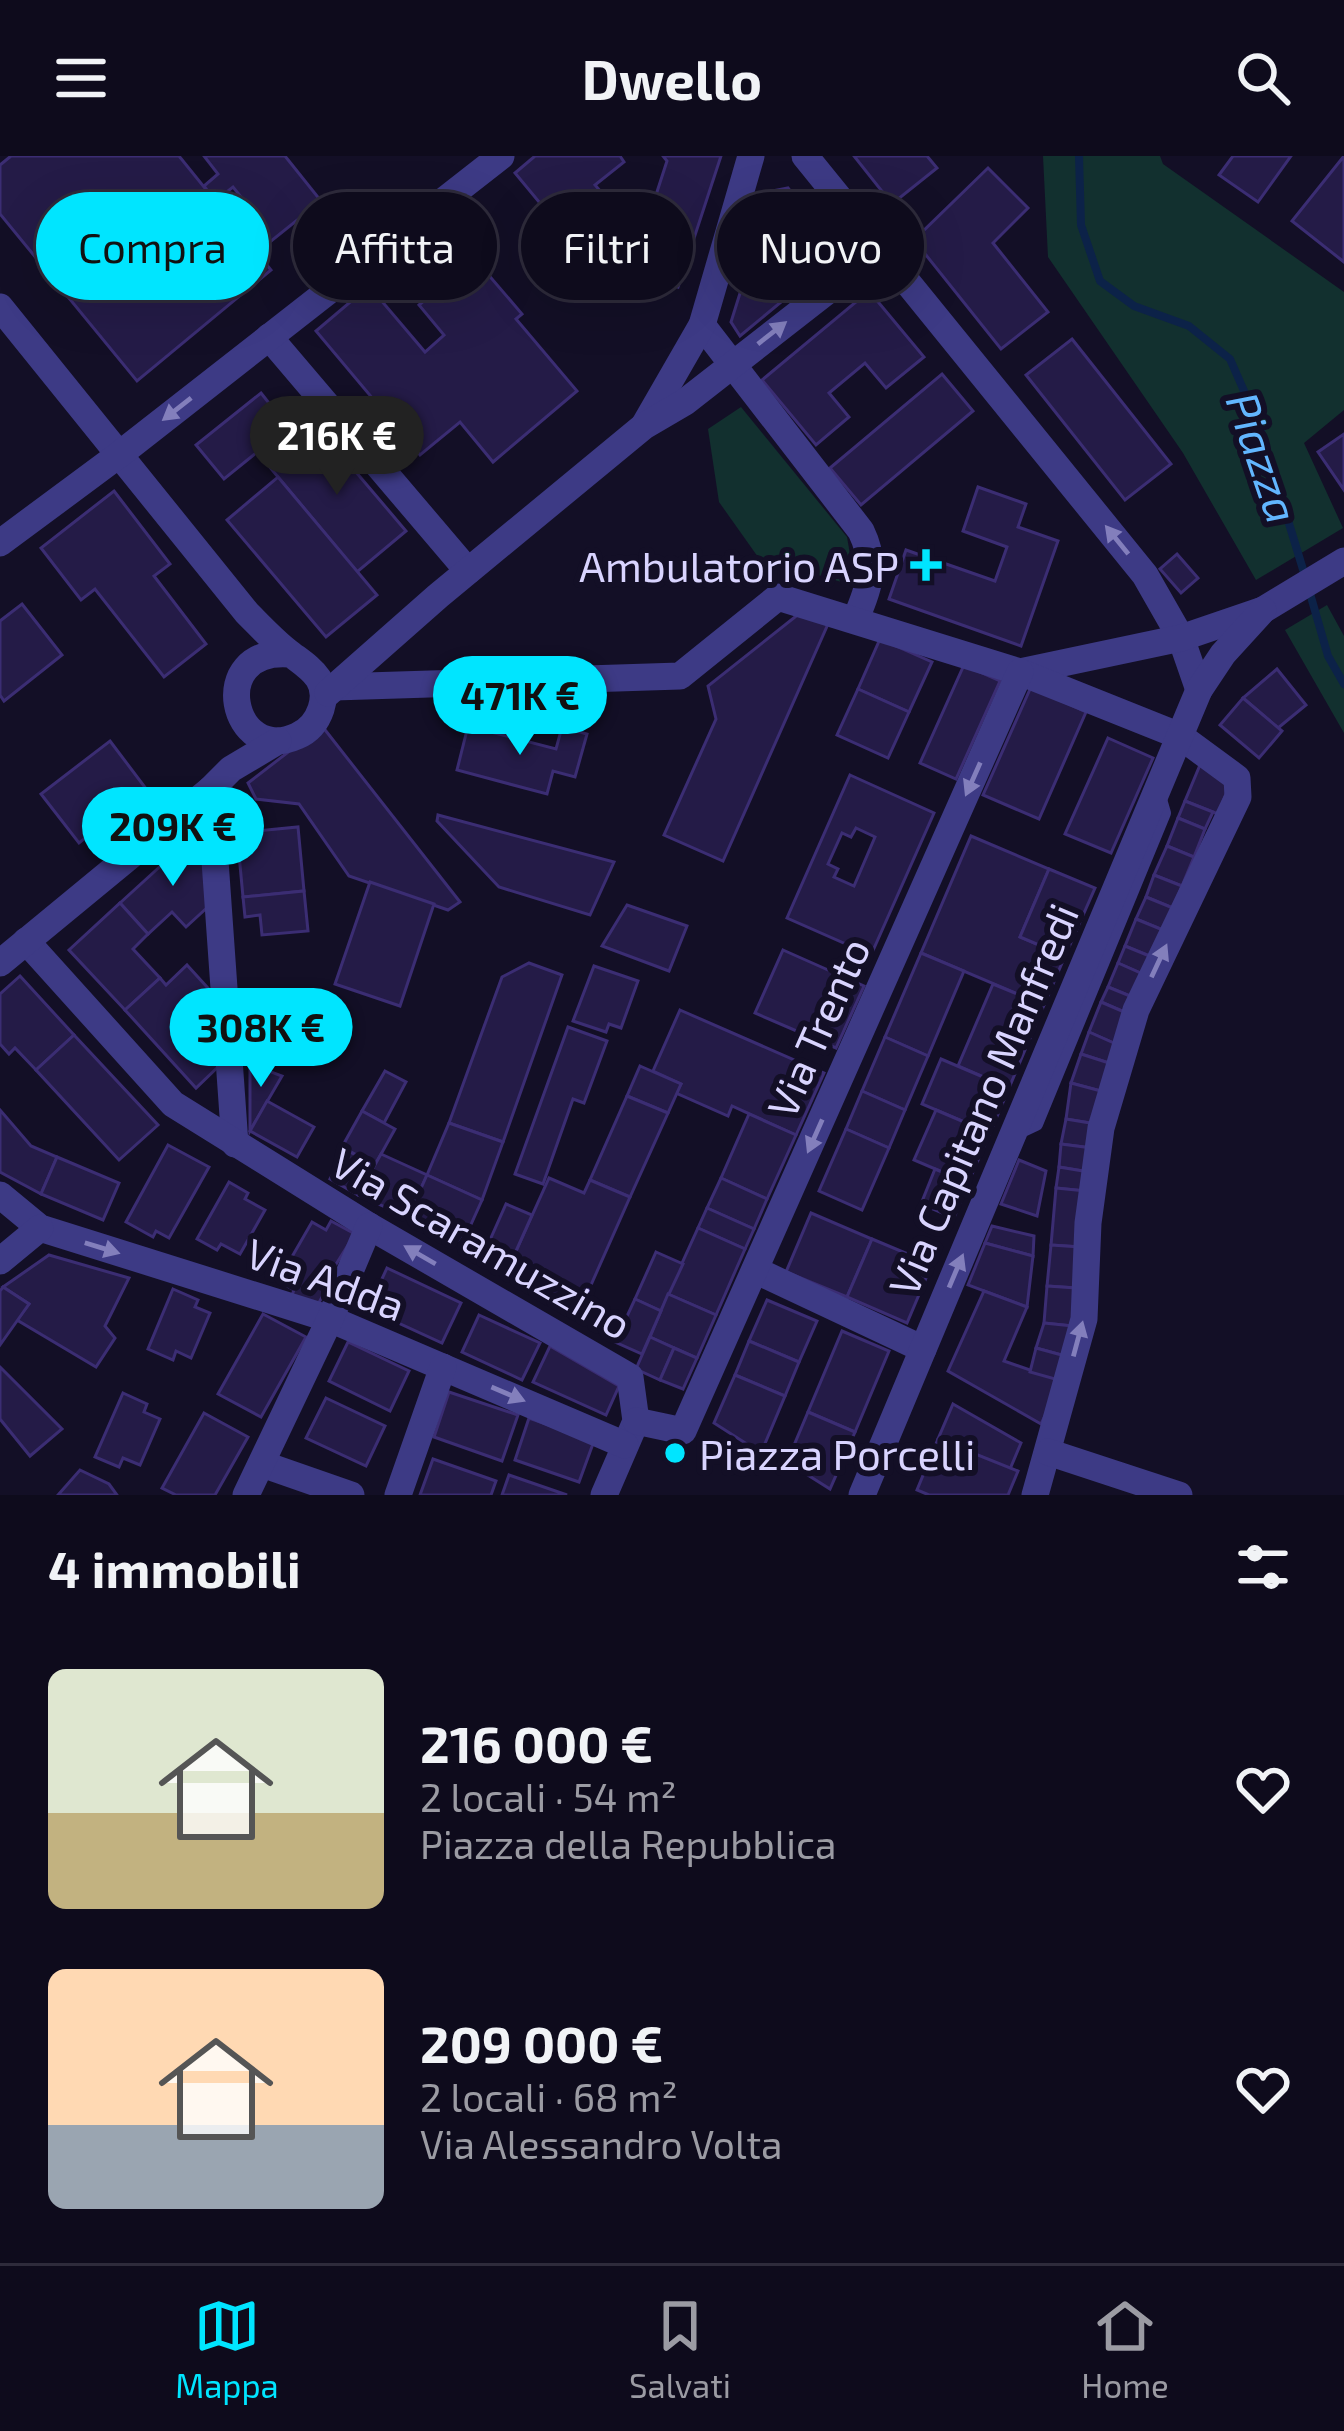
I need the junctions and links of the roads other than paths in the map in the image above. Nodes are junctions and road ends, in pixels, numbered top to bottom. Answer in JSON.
{"nodes":[{"id":1,"x":501,"y":156,"type":"edge"},
{"id":2,"x":751,"y":156,"type":"edge"},
{"id":3,"x":806,"y":156,"type":"edge"},
{"id":4,"x":835,"y":192,"type":"edge"},
{"id":5,"x":815,"y":300,"type":"edge"},
{"id":6,"x":922,"y":300,"type":"edge"},
{"id":7,"x":0,"y":307,"type":"edge"},
{"id":8,"x":702,"y":325,"type":"junction"},
{"id":9,"x":269,"y":337,"type":"junction"},
{"id":10,"x":732,"y":364,"type":"junction"},
{"id":11,"x":644,"y":426,"type":"junction"},
{"id":12,"x":120,"y":454,"type":"junction"},
{"id":13,"x":0,"y":543,"type":"edge"},
{"id":14,"x":1343,"y":562,"type":"edge"},
{"id":15,"x":468,"y":571,"type":"junction"},
{"id":16,"x":1263,"y":610,"type":"junction"},
{"id":17,"x":247,"y":613,"type":"junction"},
{"id":18,"x":856,"y":618,"type":"junction"},
{"id":19,"x":1181,"y":638,"type":"junction"},
{"id":20,"x":297,"y":657,"type":"junction"},
{"id":21,"x":248,"y":665,"type":"junction"},
{"id":22,"x":356,"y":665,"type":"junction"},
{"id":23,"x":1021,"y":672,"type":"junction"},
{"id":24,"x":1199,"y":690,"type":"junction"},
{"id":25,"x":329,"y":692,"type":"junction"},
{"id":26,"x":236,"y":706,"type":"junction"},
{"id":27,"x":1180,"y":736,"type":"junction"},
{"id":28,"x":278,"y":740,"type":"junction"},
{"id":29,"x":231,"y":769,"type":"junction"},
{"id":30,"x":211,"y":790,"type":"junction"},
{"id":31,"x":26,"y":941,"type":"junction"},
{"id":32,"x":0,"y":963,"type":"edge"},
{"id":33,"x":235,"y":1144,"type":"junction"},
{"id":34,"x":0,"y":1195,"type":"edge"},
{"id":35,"x":368,"y":1226,"type":"junction"},
{"id":36,"x":40,"y":1228,"type":"junction"},
{"id":37,"x":0,"y":1261,"type":"edge"},
{"id":38,"x":755,"y":1270,"type":"junction"},
{"id":39,"x":330,"y":1319,"type":"junction"},
{"id":40,"x":923,"y":1349,"type":"junction"},
{"id":41,"x":443,"y":1367,"type":"junction"},
{"id":42,"x":631,"y":1433,"type":"junction"},
{"id":43,"x":1048,"y":1452,"type":"junction"},
{"id":44,"x":262,"y":1464,"type":"junction"},
{"id":45,"x":246,"y":1495,"type":"edge"},
{"id":46,"x":351,"y":1495,"type":"edge"},
{"id":47,"x":398,"y":1495,"type":"edge"},
{"id":48,"x":604,"y":1495,"type":"edge"},
{"id":49,"x":862,"y":1495,"type":"edge"},
{"id":50,"x":1035,"y":1495,"type":"edge"},
{"id":51,"x":1179,"y":1495,"type":"edge"}],
"edges":[{"from":1,"to":9,"type":"street"},
{"from":2,"to":8,"type":"street"},
{"from":3,"to":4,"type":"street"},
{"from":10,"to":5,"type":"street","one_way":true},
{"from":19,"to":6,"type":"street","one_way":true},
{"from":7,"to":12,"type":"street"},
{"from":8,"to":10,"type":"street"},
{"from":8,"to":11,"type":"street"},
{"from":9,"to":12,"type":"street","one_way":true},
{"from":9,"to":15,"type":"street"},
{"from":10,"to":11,"type":"street"},
{"from":10,"to":18,"type":"street"},
{"from":11,"to":15,"type":"street"},
{"from":12,"to":13,"type":"street"},
{"from":12,"to":17,"type":"street"},
{"from":14,"to":16,"type":"street"},
{"from":15,"to":22,"type":"street"},
{"from":16,"to":19,"type":"street"},
{"from":16,"to":24,"type":"street","name":"Via Capitano Manfredi"},
{"from":17,"to":20,"type":"street"},
{"from":17,"to":21,"type":"street"},
{"from":18,"to":23,"type":"street"},
{"from":18,"to":25,"type":"street"},
{"from":19,"to":23,"type":"street"},
{"from":19,"to":24,"type":"street"},
{"from":20,"to":21,"type":"street"},
{"from":20,"to":22,"type":"street"},
{"from":20,"to":25,"type":"street"},
{"from":21,"to":26,"type":"street"},
{"from":22,"to":25,"type":"street"},
{"from":23,"to":27,"type":"street"},
{"from":23,"to":38,"type":"street","name":"Via Trento","one_way":true},
{"from":24,"to":27,"type":"street","name":"Via Capitano Manfredi"},
{"from":25,"to":28,"type":"street"},
{"from":26,"to":28,"type":"street"},
{"from":26,"to":29,"type":"street"},
{"from":40,"to":27,"type":"street","name":"Via Capitano Manfredi","one_way":true},
{"from":43,"to":27,"type":"street","one_way":true},
{"from":28,"to":29,"type":"street"},
{"from":29,"to":30,"type":"street"},
{"from":30,"to":31,"type":"street"},
{"from":30,"to":33,"type":"street"},
{"from":31,"to":32,"type":"street"},
{"from":31,"to":33,"type":"street","name":"Via Scaramuzzino"},
{"from":33,"to":35,"type":"street","name":"Via Scaramuzzino"},
{"from":34,"to":36,"type":"street","name":"Via Adda"},
{"from":35,"to":39,"type":"street"},
{"from":42,"to":35,"type":"street","name":"Via Scaramuzzino","one_way":true},
{"from":36,"to":37,"type":"street"},
{"from":36,"to":39,"type":"street","name":"Via Adda","one_way":true},
{"from":38,"to":40,"type":"street"},
{"from":38,"to":42,"type":"street","name":"Via Trento"},
{"from":39,"to":41,"type":"street","name":"Via Adda"},
{"from":39,"to":44,"type":"street"},
{"from":40,"to":49,"type":"street","name":"Via Capitano Manfredi"},
{"from":41,"to":42,"type":"street","name":"Via Adda","one_way":true},
{"from":41,"to":47,"type":"street"},
{"from":42,"to":48,"type":"street"},
{"from":43,"to":50,"type":"street"},
{"from":43,"to":51,"type":"street"},
{"from":44,"to":45,"type":"street"},
{"from":44,"to":46,"type":"street"}]}
